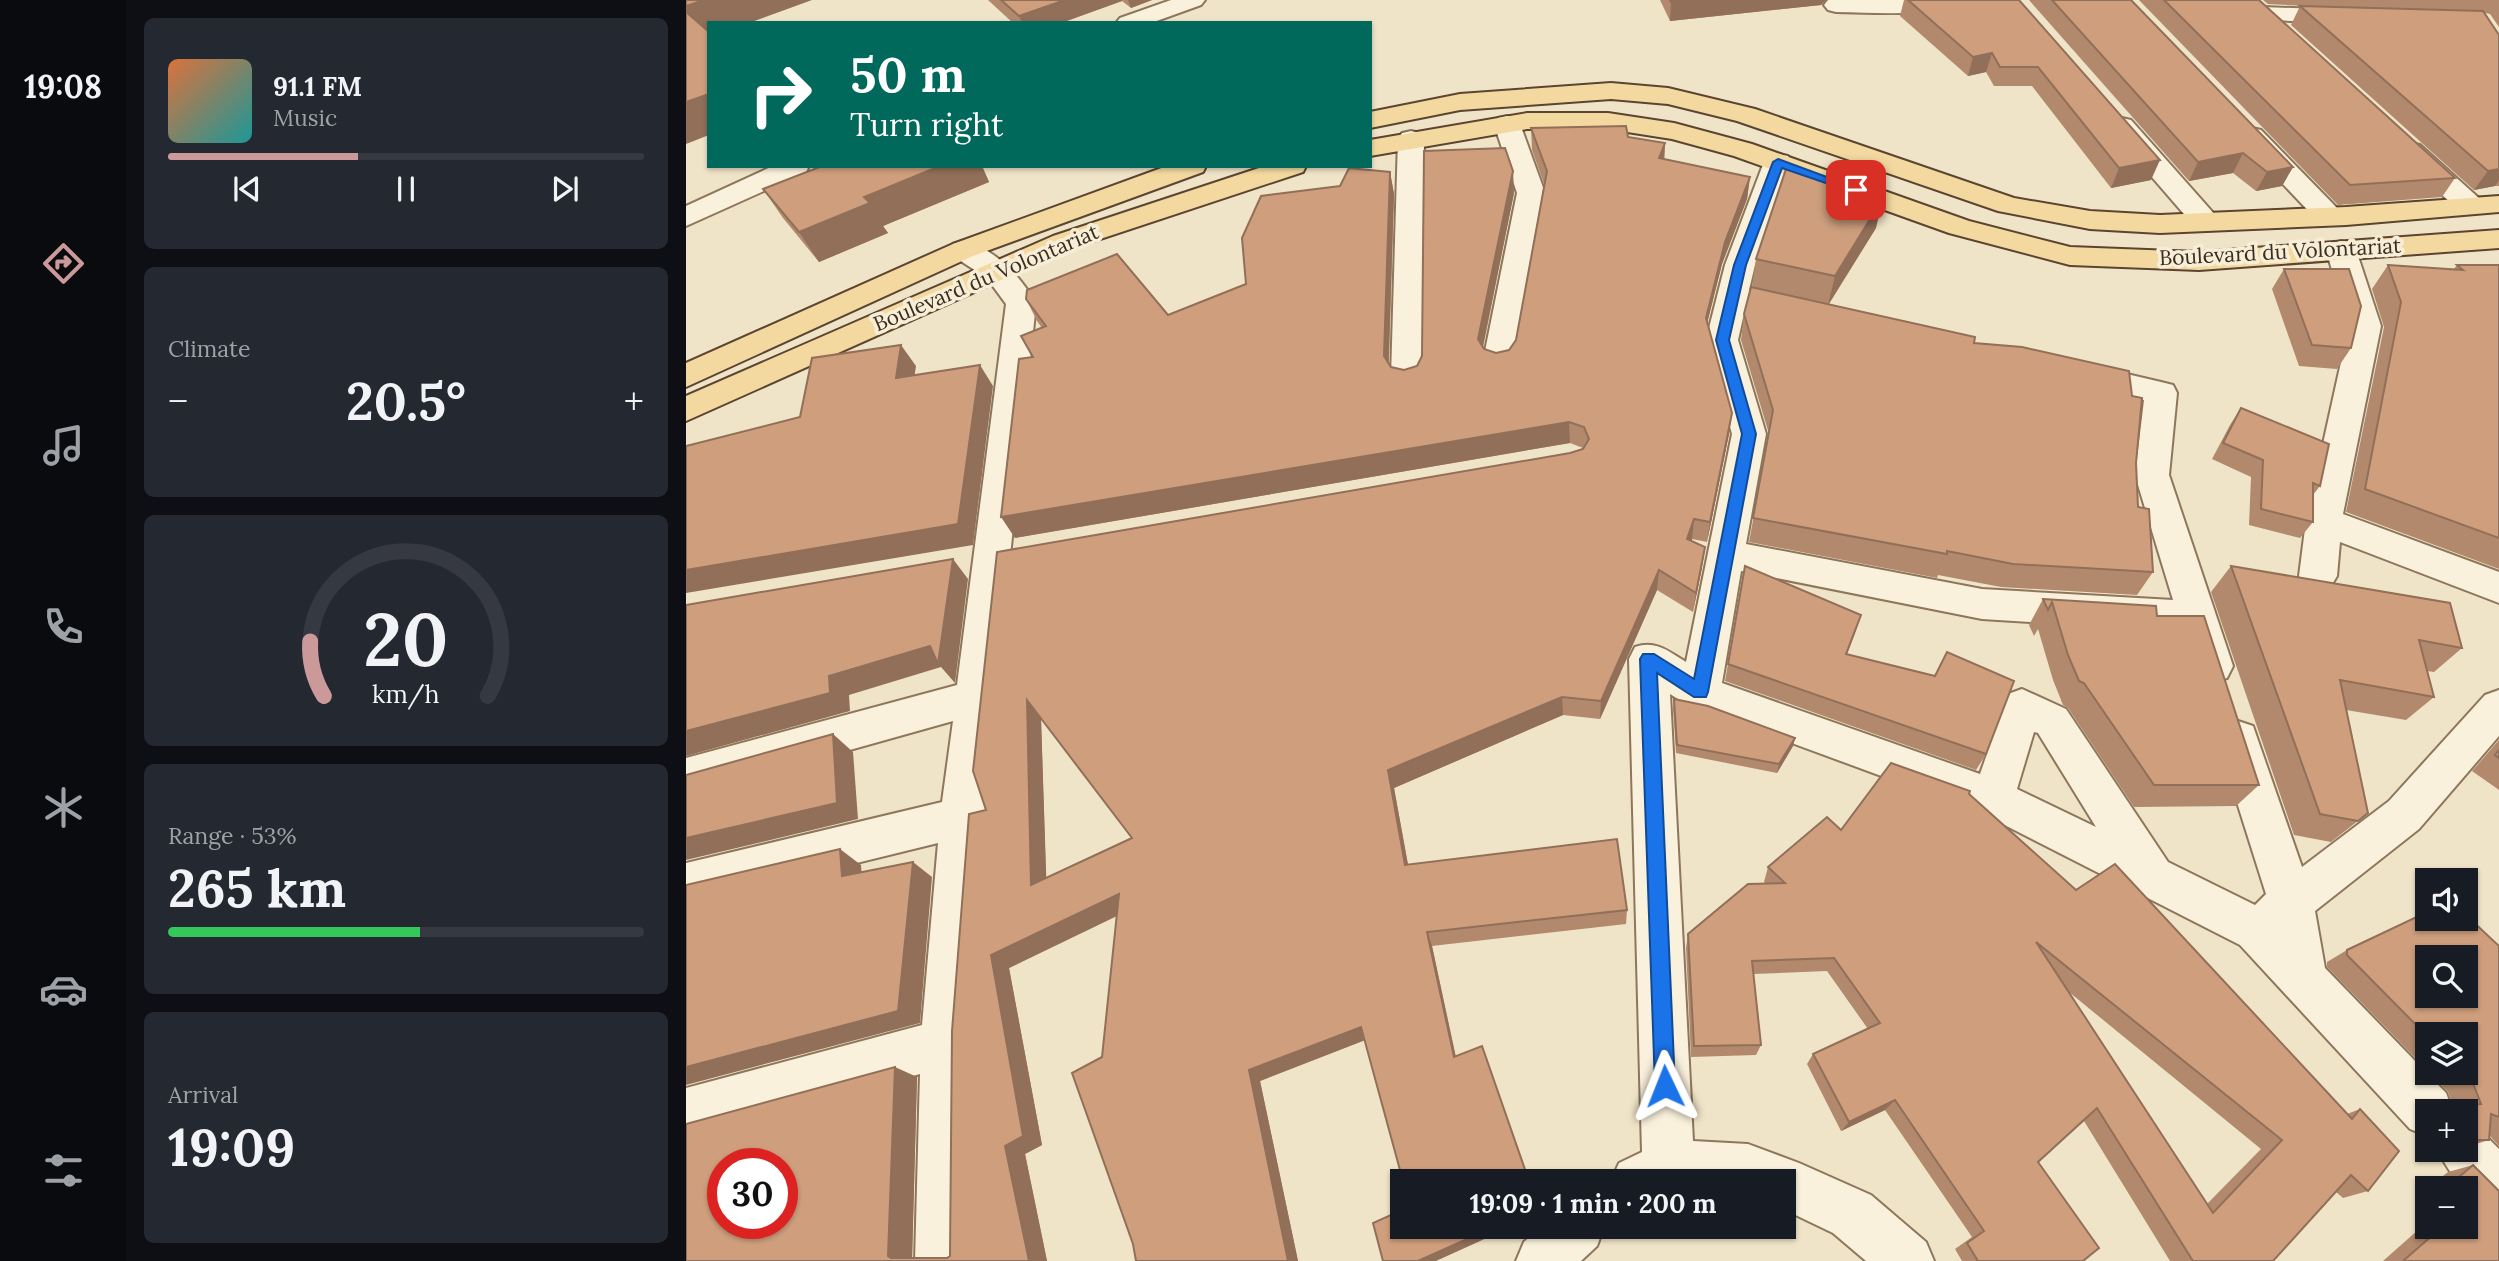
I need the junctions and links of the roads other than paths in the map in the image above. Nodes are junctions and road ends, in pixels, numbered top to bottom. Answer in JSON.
{"nodes":[{"id":1,"x":1193,"y":0,"type":"edge"},
{"id":2,"x":1965,"y":0,"type":"edge"},
{"id":3,"x":1836,"y":5,"type":"dead end"},
{"id":4,"x":2255,"y":7,"type":"edge"},
{"id":5,"x":2371,"y":17,"type":"edge"},
{"id":6,"x":1134,"y":21,"type":"edge"},
{"id":7,"x":2292,"y":42,"type":"edge"},
{"id":8,"x":2109,"y":111,"type":"edge"},
{"id":9,"x":2234,"y":117,"type":"edge"},
{"id":10,"x":1372,"y":120,"type":"edge"},
{"id":11,"x":1507,"y":124,"type":"junction"},
{"id":12,"x":2391,"y":133,"type":"edge"},
{"id":13,"x":1411,"y":139,"type":"junction"},
{"id":14,"x":1372,"y":148,"type":"edge"},
{"id":15,"x":1778,"y":162,"type":"junction"},
{"id":16,"x":792,"y":168,"type":"edge"},
{"id":17,"x":1188,"y":168,"type":"edge"},
{"id":18,"x":1287,"y":168,"type":"edge"},
{"id":19,"x":2499,"y":204,"type":"edge"},
{"id":20,"x":2471,"y":206,"type":"junction"},
{"id":21,"x":2328,"y":215,"type":"junction"},
{"id":22,"x":686,"y":217,"type":"edge"},
{"id":23,"x":2206,"y":222,"type":"junction"},
{"id":24,"x":2499,"y":239,"type":"edge"},
{"id":25,"x":964,"y":250,"type":"junction"},
{"id":26,"x":2341,"y":250,"type":"junction"},
{"id":27,"x":998,"y":271,"type":"junction"},
{"id":28,"x":1733,"y":296,"type":"junction"},
{"id":29,"x":1827,"y":317,"type":"edge"},
{"id":30,"x":1499,"y":361,"type":"edge"},
{"id":31,"x":2054,"y":369,"type":"edge"},
{"id":32,"x":686,"y":376,"type":"edge"},
{"id":33,"x":1407,"y":378,"type":"edge"},
{"id":34,"x":686,"y":409,"type":"edge"},
{"id":35,"x":2324,"y":522,"type":"junction"},
{"id":36,"x":1726,"y":554,"type":"junction"},
{"id":37,"x":1007,"y":556,"type":"junction"},
{"id":38,"x":953,"y":565,"type":"edge"},
{"id":39,"x":2318,"y":576,"type":"dead end"},
{"id":40,"x":2499,"y":588,"type":"edge"},
{"id":41,"x":2197,"y":617,"type":"junction"},
{"id":42,"x":1700,"y":692,"type":"junction"},
{"id":43,"x":978,"y":697,"type":"junction"},
{"id":44,"x":2499,"y":707,"type":"edge"},
{"id":45,"x":686,"y":777,"type":"edge"},
{"id":46,"x":1993,"y":798,"type":"junction"},
{"id":47,"x":962,"y":817,"type":"junction"},
{"id":48,"x":2152,"y":877,"type":"junction"},
{"id":49,"x":686,"y":884,"type":"edge"},
{"id":50,"x":2273,"y":915,"type":"junction"},
{"id":51,"x":945,"y":1043,"type":"junction"},
{"id":52,"x":2417,"y":1099,"type":"edge"},
{"id":53,"x":686,"y":1113,"type":"edge"},
{"id":54,"x":2476,"y":1162,"type":"edge"},
{"id":55,"x":1653,"y":1169,"type":"edge"},
{"id":56,"x":2499,"y":1186,"type":"edge"},
{"id":57,"x":1796,"y":1188,"type":"edge"},
{"id":58,"x":1566,"y":1239,"type":"edge"},
{"id":59,"x":942,"y":1261,"type":"edge"},
{"id":60,"x":1543,"y":1261,"type":"edge"},
{"id":61,"x":1907,"y":1261,"type":"edge"}],
"edges":[{"from":1,"to":6,"type":"street"},
{"from":2,"to":3,"type":"street"},
{"from":4,"to":5,"type":"street"},
{"from":4,"to":7,"type":"street"},
{"from":8,"to":23,"type":"street"},
{"from":9,"to":21,"type":"street"},
{"from":10,"to":23,"type":"main road","name":"Boulevard du Volontariat"},
{"from":11,"to":13,"type":"main road","name":"Boulevard du Volontariat"},
{"from":11,"to":15,"type":"main road","name":"Boulevard du Volontariat"},
{"from":11,"to":30,"type":"street"},
{"from":12,"to":20,"type":"street"},
{"from":13,"to":14,"type":"main road","name":"Boulevard du Volontariat"},
{"from":13,"to":33,"type":"street"},
{"from":15,"to":26,"type":"main road","name":"Boulevard du Volontariat"},
{"from":15,"to":28,"type":"street"},
{"from":16,"to":22,"type":"street"},
{"from":17,"to":25,"type":"main road","name":"Boulevard du Volontariat"},
{"from":18,"to":27,"type":"main road","name":"Boulevard du Volontariat"},
{"from":19,"to":20,"type":"main road","name":"Boulevard du Volontariat"},
{"from":20,"to":21,"type":"main road","name":"Boulevard du Volontariat"},
{"from":21,"to":23,"type":"main road","name":"Boulevard du Volontariat"},
{"from":24,"to":26,"type":"main road","name":"Boulevard du Volontariat"},
{"from":25,"to":27,"type":"street"},
{"from":25,"to":32,"type":"main road","name":"Boulevard du Volontariat"},
{"from":26,"to":35,"type":"street"},
{"from":27,"to":34,"type":"main road","name":"Boulevard du Volontariat"},
{"from":27,"to":37,"type":"street"},
{"from":28,"to":29,"type":"street"},
{"from":28,"to":36,"type":"street"},
{"from":31,"to":41,"type":"street"},
{"from":35,"to":39,"type":"street"},
{"from":35,"to":40,"type":"street"},
{"from":36,"to":41,"type":"street"},
{"from":36,"to":42,"type":"street"},
{"from":37,"to":38,"type":"street"},
{"from":37,"to":43,"type":"street"},
{"from":41,"to":50,"type":"street"},
{"from":42,"to":46,"type":"street"},
{"from":42,"to":55,"type":"street"},
{"from":43,"to":45,"type":"street"},
{"from":43,"to":47,"type":"street"},
{"from":44,"to":50,"type":"street"},
{"from":46,"to":48,"type":"street"},
{"from":46,"to":48,"type":"street"},
{"from":47,"to":49,"type":"street"},
{"from":47,"to":51,"type":"street"},
{"from":48,"to":50,"type":"street"},
{"from":50,"to":52,"type":"street"},
{"from":51,"to":53,"type":"street"},
{"from":51,"to":59,"type":"street"},
{"from":54,"to":56,"type":"street"},
{"from":57,"to":61,"type":"street"},
{"from":58,"to":60,"type":"street"}]}
